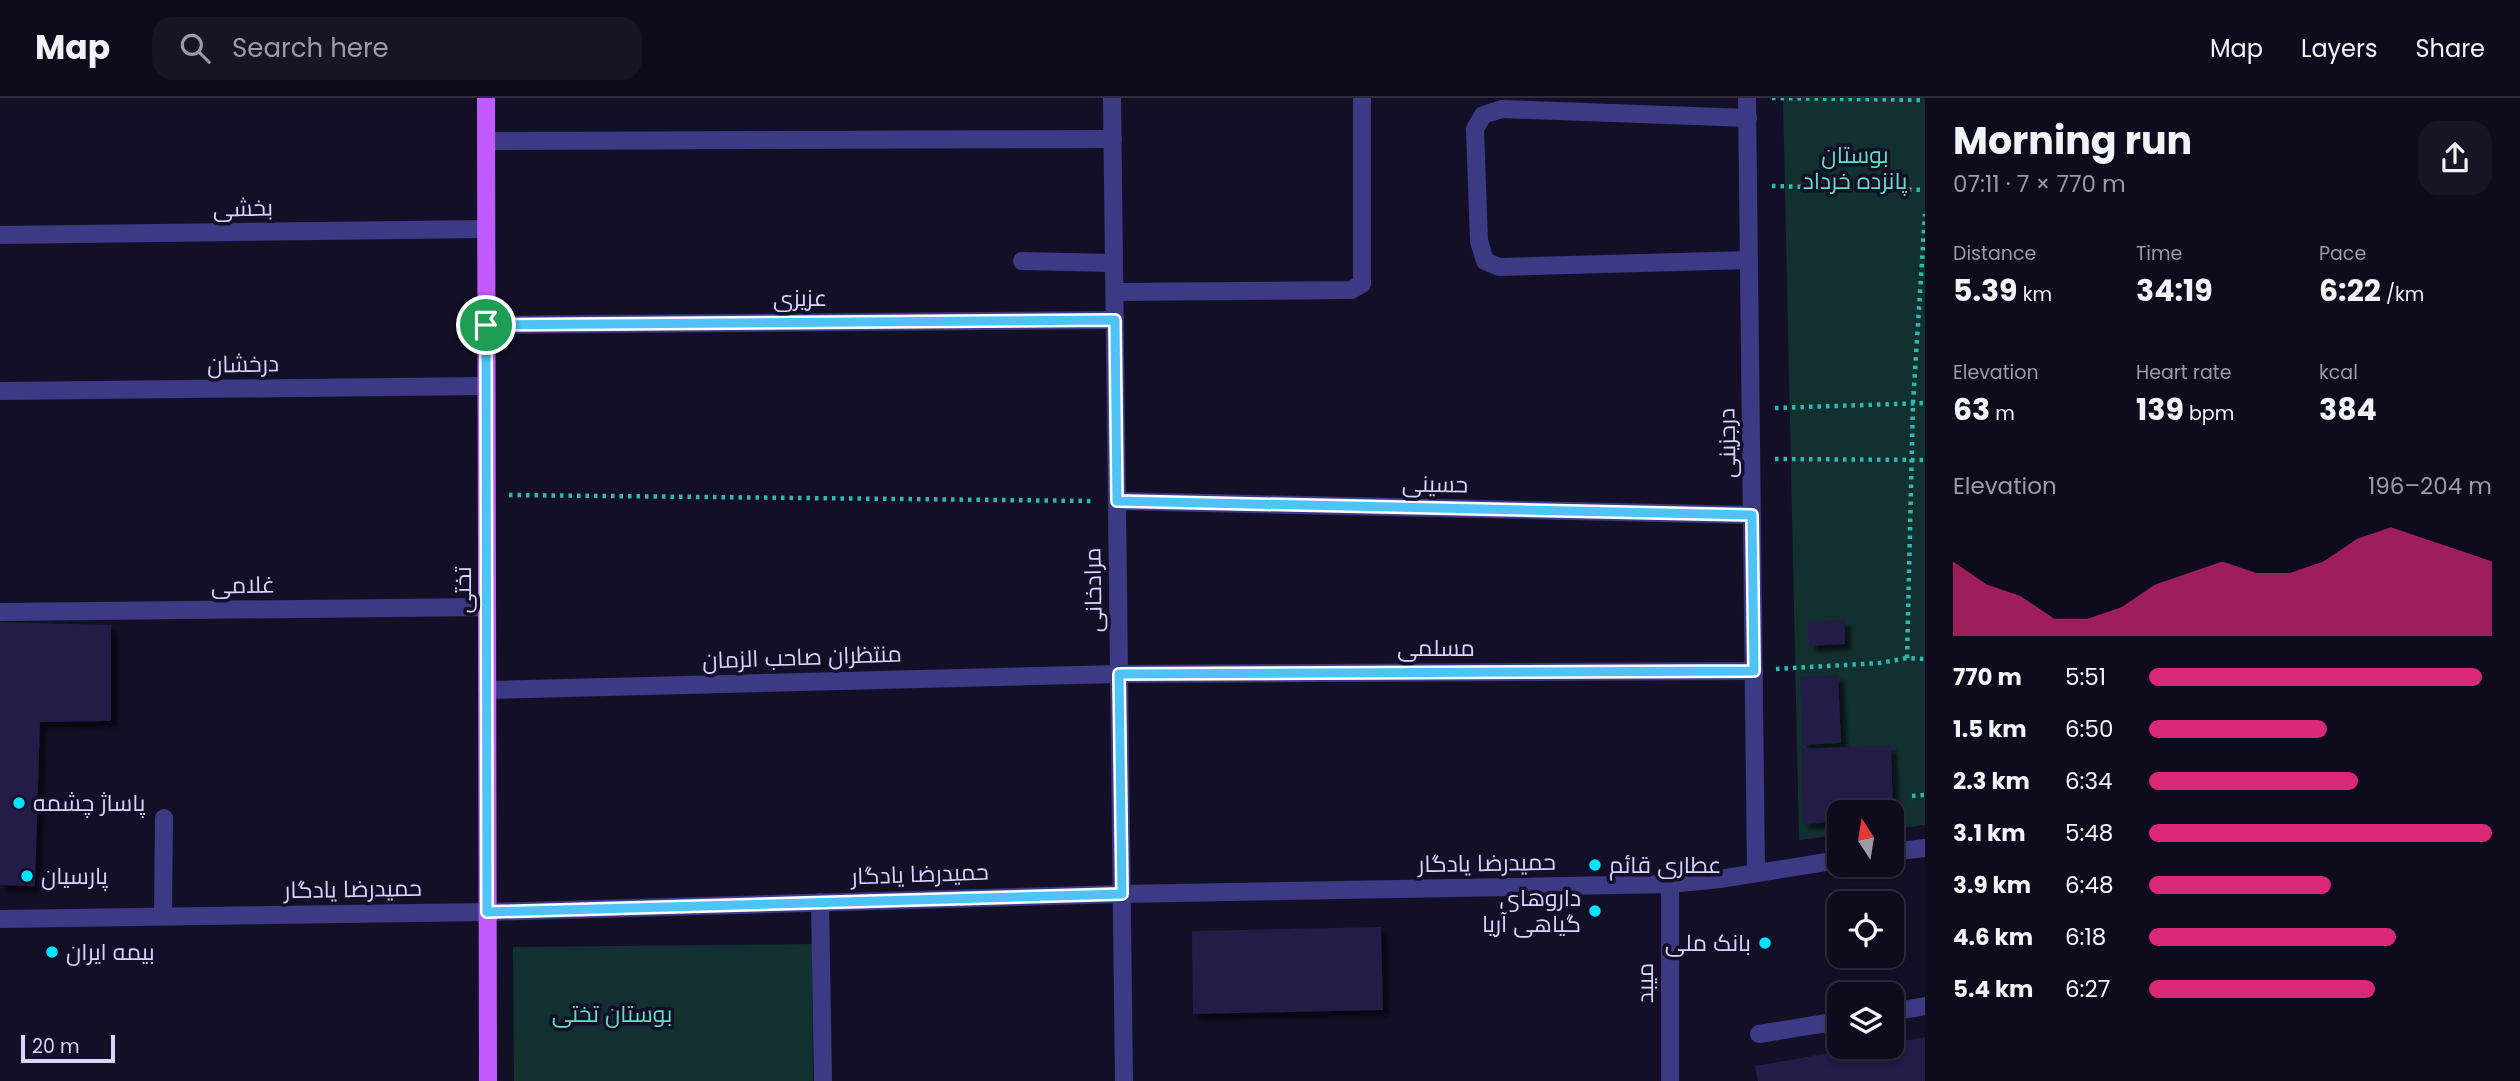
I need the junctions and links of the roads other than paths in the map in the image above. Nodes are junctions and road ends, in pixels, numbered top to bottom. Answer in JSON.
{"nodes":[{"id":1,"x":486,"y":98,"type":"edge"},
{"id":2,"x":1112,"y":98,"type":"edge"},
{"id":3,"x":1362,"y":98,"type":"edge"},
{"id":4,"x":1747,"y":98,"type":"edge"},
{"id":5,"x":1748,"y":118,"type":"junction"},
{"id":6,"x":1113,"y":139,"type":"junction"},
{"id":7,"x":486,"y":141,"type":"junction"},
{"id":8,"x":486,"y":229,"type":"junction"},
{"id":9,"x":0,"y":235,"type":"edge"},
{"id":10,"x":1749,"y":260,"type":"junction"},
{"id":11,"x":1022,"y":261,"type":"dead end"},
{"id":12,"x":1114,"y":263,"type":"junction"},
{"id":13,"x":1115,"y":292,"type":"junction"},
{"id":14,"x":1115,"y":320,"type":"junction"},
{"id":15,"x":486,"y":325,"type":"junction"},
{"id":16,"x":486,"y":386,"type":"junction"},
{"id":17,"x":0,"y":391,"type":"edge"},
{"id":18,"x":1117,"y":501,"type":"junction"},
{"id":19,"x":1752,"y":515,"type":"junction"},
{"id":20,"x":487,"y":607,"type":"junction"},
{"id":21,"x":0,"y":612,"type":"edge"},
{"id":22,"x":1754,"y":671,"type":"junction"},
{"id":23,"x":1119,"y":674,"type":"junction"},
{"id":24,"x":487,"y":690,"type":"junction"},
{"id":25,"x":164,"y":818,"type":"dead end"},
{"id":26,"x":1925,"y":848,"type":"edge"},
{"id":27,"x":1904,"y":851,"type":"edge"},
{"id":28,"x":1827,"y":862,"type":"edge"},
{"id":29,"x":1756,"y":872,"type":"junction"},
{"id":30,"x":1670,"y":884,"type":"junction"},
{"id":31,"x":1122,"y":894,"type":"junction"},
{"id":32,"x":820,"y":902,"type":"junction"},
{"id":33,"x":487,"y":912,"type":"junction"},
{"id":34,"x":163,"y":916,"type":"junction"},
{"id":35,"x":0,"y":919,"type":"edge"},
{"id":36,"x":1925,"y":1006,"type":"edge"},
{"id":37,"x":1904,"y":1010,"type":"edge"},
{"id":38,"x":1827,"y":1023,"type":"edge"},
{"id":39,"x":1759,"y":1034,"type":"dead end"},
{"id":40,"x":488,"y":1081,"type":"edge"},
{"id":41,"x":823,"y":1081,"type":"edge"},
{"id":42,"x":1124,"y":1081,"type":"edge"},
{"id":43,"x":1670,"y":1081,"type":"edge"}],
"edges":[{"from":1,"to":7,"type":"main road","name":"تختی"},
{"from":2,"to":6,"type":"street","name":"مرادخانی"},
{"from":3,"to":13,"type":"street"},
{"from":4,"to":5,"type":"street","name":"درجزینی"},
{"from":5,"to":10,"type":"street","name":"درجزینی"},
{"from":5,"to":10,"type":"street"},
{"from":6,"to":7,"type":"street"},
{"from":6,"to":12,"type":"street","name":"مرادخانی"},
{"from":7,"to":8,"type":"main road","name":"تختی"},
{"from":8,"to":9,"type":"street","name":"بخشی"},
{"from":8,"to":15,"type":"main road","name":"تختی"},
{"from":10,"to":19,"type":"street","name":"درجزینی"},
{"from":11,"to":12,"type":"street"},
{"from":12,"to":13,"type":"street","name":"مرادخانی"},
{"from":13,"to":14,"type":"street","name":"مرادخانی"},
{"from":14,"to":15,"type":"street","name":"عزیزی"},
{"from":14,"to":18,"type":"street","name":"مرادخانی"},
{"from":15,"to":16,"type":"main road","name":"تختی"},
{"from":16,"to":17,"type":"street","name":"درخشان"},
{"from":16,"to":20,"type":"main road","name":"تختی"},
{"from":18,"to":19,"type":"street","name":"حسینی"},
{"from":18,"to":23,"type":"street","name":"مرادخانی"},
{"from":19,"to":22,"type":"street","name":"درجزینی"},
{"from":20,"to":21,"type":"street","name":"غلامی"},
{"from":20,"to":24,"type":"main road","name":"تختی"},
{"from":22,"to":23,"type":"street","name":"مسلمی"},
{"from":22,"to":29,"type":"street","name":"درجزینی"},
{"from":23,"to":24,"type":"street","name":"منتظران صاحب الزمان"},
{"from":23,"to":31,"type":"street","name":"مرادخانی"},
{"from":24,"to":33,"type":"main road","name":"تختی"},
{"from":25,"to":34,"type":"street"},
{"from":26,"to":27,"type":"street"},
{"from":28,"to":29,"type":"street","name":"حمیدرضا یادگار"},
{"from":29,"to":30,"type":"street","name":"حمیدرضا یادگار"},
{"from":30,"to":31,"type":"street","name":"حمیدرضا یادگار"},
{"from":30,"to":43,"type":"street","name":"میبد"},
{"from":31,"to":32,"type":"street","name":"حمیدرضا یادگار"},
{"from":31,"to":42,"type":"street","name":"مرادخانی"},
{"from":32,"to":33,"type":"street","name":"حمیدرضا یادگار"},
{"from":32,"to":41,"type":"street"},
{"from":33,"to":34,"type":"street","name":"حمیدرضا یادگار"},
{"from":33,"to":40,"type":"main road","name":"تختی"},
{"from":34,"to":35,"type":"street","name":"حمیدرضا یادگار"},
{"from":36,"to":37,"type":"street"},
{"from":38,"to":39,"type":"street"}]}
